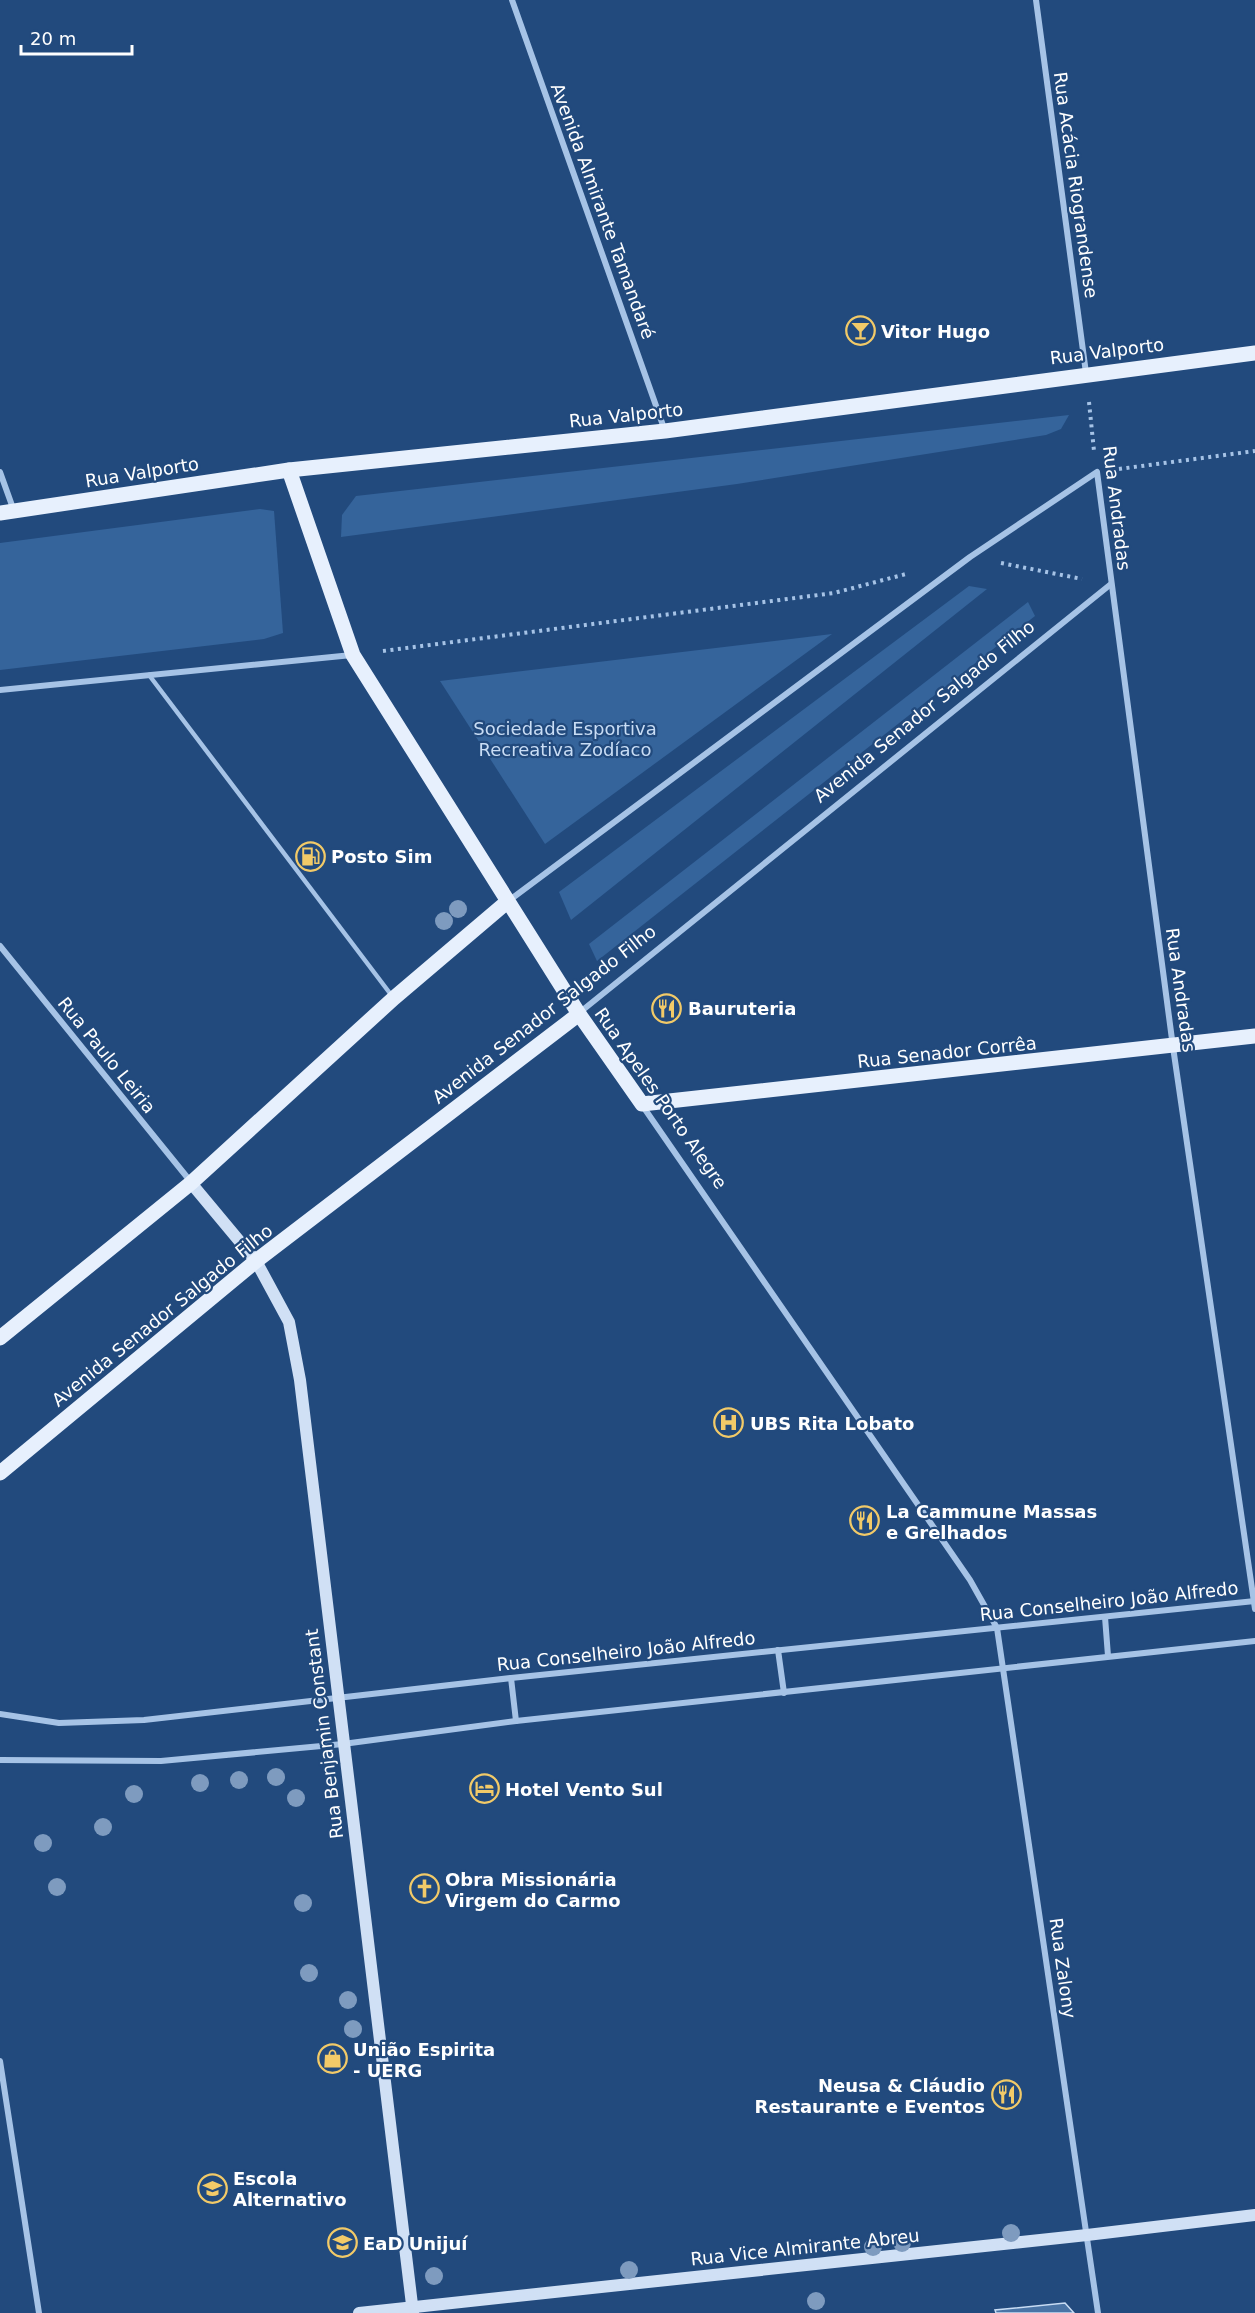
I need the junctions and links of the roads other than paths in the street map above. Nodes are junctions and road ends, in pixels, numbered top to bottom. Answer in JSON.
{"nodes":[{"id":1,"x":512,"y":0,"type":"edge"},
{"id":2,"x":1036,"y":0,"type":"edge"},
{"id":3,"x":1255,"y":352,"type":"edge"},
{"id":4,"x":1086,"y":373,"type":"junction"},
{"id":5,"x":665,"y":431,"type":"junction"},
{"id":6,"x":289,"y":470,"type":"junction"},
{"id":7,"x":0,"y":472,"type":"edge"},
{"id":8,"x":7,"y":512,"type":"edge"},
{"id":9,"x":1111,"y":584,"type":"junction"},
{"id":10,"x":353,"y":655,"type":"junction"},
{"id":11,"x":149,"y":675,"type":"junction"},
{"id":12,"x":0,"y":690,"type":"edge"},
{"id":13,"x":507,"y":902,"type":"junction"},
{"id":14,"x":0,"y":946,"type":"edge"},
{"id":15,"x":394,"y":998,"type":"junction"},
{"id":16,"x":579,"y":1014,"type":"junction"},
{"id":17,"x":1255,"y":1036,"type":"edge"},
{"id":18,"x":1173,"y":1047,"type":"junction"},
{"id":19,"x":642,"y":1104,"type":"junction"},
{"id":20,"x":191,"y":1183,"type":"junction"},
{"id":21,"x":256,"y":1261,"type":"junction"},
{"id":22,"x":0,"y":1338,"type":"edge"},
{"id":23,"x":0,"y":1473,"type":"edge"},
{"id":24,"x":1255,"y":1601,"type":"edge"},
{"id":25,"x":1255,"y":1609,"type":"edge"},
{"id":26,"x":1105,"y":1617,"type":"junction"},
{"id":27,"x":997,"y":1628,"type":"junction"},
{"id":28,"x":1255,"y":1641,"type":"edge"},
{"id":29,"x":778,"y":1650,"type":"junction"},
{"id":30,"x":1108,"y":1656,"type":"junction"},
{"id":31,"x":1004,"y":1668,"type":"junction"},
{"id":32,"x":511,"y":1678,"type":"junction"},
{"id":33,"x":784,"y":1693,"type":"junction"},
{"id":34,"x":338,"y":1698,"type":"junction"},
{"id":35,"x":0,"y":1714,"type":"edge"},
{"id":36,"x":516,"y":1722,"type":"junction"},
{"id":37,"x":343,"y":1744,"type":"junction"},
{"id":38,"x":0,"y":1760,"type":"edge"},
{"id":39,"x":0,"y":2061,"type":"edge"},
{"id":40,"x":1255,"y":2214,"type":"edge"},
{"id":41,"x":1087,"y":2235,"type":"junction"},
{"id":42,"x":413,"y":2310,"type":"edge"},
{"id":43,"x":39,"y":2313,"type":"edge"},
{"id":44,"x":359,"y":2313,"type":"edge"},
{"id":45,"x":1098,"y":2313,"type":"edge"}],
"edges":[{"from":1,"to":5,"type":"street","name":"Avenida Almirante Tamandaré"},
{"from":2,"to":4,"type":"street","name":"Rua Acácia Riograndense"},
{"from":3,"to":4,"type":"main road","name":"Rua Valporto"},
{"from":4,"to":5,"type":"main road","name":"Rua Valporto"},
{"from":5,"to":6,"type":"main road","name":"Rua Valporto"},
{"from":6,"to":8,"type":"main road","name":"Rua Valporto"},
{"from":6,"to":10,"type":"main road","name":"Rua Apeles Porto Alegre"},
{"from":7,"to":8,"type":"street"},
{"from":9,"to":13,"type":"street","name":"Rua Andradas"},
{"from":9,"to":16,"type":"street","name":"Avenida Senador Salgado Filho"},
{"from":9,"to":18,"type":"street","name":"Rua Andradas"},
{"from":10,"to":11,"type":"street"},
{"from":10,"to":13,"type":"main road","name":"Rua Apeles Porto Alegre"},
{"from":11,"to":12,"type":"street"},
{"from":11,"to":15,"type":"lane"},
{"from":13,"to":15,"type":"main road"},
{"from":13,"to":16,"type":"main road","name":"Rua Apeles Porto Alegre"},
{"from":14,"to":20,"type":"street","name":"Rua Paulo Leiria"},
{"from":15,"to":20,"type":"main road"},
{"from":16,"to":19,"type":"main road","name":"Rua Apeles Porto Alegre"},
{"from":16,"to":21,"type":"main road","name":"Avenida Senador Salgado Filho"},
{"from":17,"to":18,"type":"main road","name":"Rua Senador Corrêa"},
{"from":18,"to":19,"type":"main road","name":"Rua Senador Corrêa"},
{"from":18,"to":24,"type":"street","name":"Rua Andradas"},
{"from":19,"to":27,"type":"street","name":"Rua Apeles Porto Alegre"},
{"from":20,"to":21,"type":"street","name":"Rua Benjamin Constant"},
{"from":20,"to":22,"type":"main road"},
{"from":21,"to":23,"type":"main road","name":"Avenida Senador Salgado Filho"},
{"from":21,"to":34,"type":"street","name":"Rua Benjamin Constant"},
{"from":24,"to":25,"type":"street","name":"Rua Andradas"},
{"from":24,"to":26,"type":"street","name":"Rua Conselheiro João Alfredo"},
{"from":26,"to":27,"type":"street","name":"Rua Conselheiro João Alfredo"},
{"from":26,"to":30,"type":"street"},
{"from":27,"to":29,"type":"street","name":"Rua Conselheiro João Alfredo"},
{"from":27,"to":31,"type":"street","name":"Rua Zalony"},
{"from":28,"to":30,"type":"street"},
{"from":29,"to":32,"type":"street","name":"Rua Conselheiro João Alfredo"},
{"from":29,"to":33,"type":"street"},
{"from":30,"to":31,"type":"street"},
{"from":31,"to":33,"type":"street"},
{"from":31,"to":41,"type":"street","name":"Rua Zalony"},
{"from":32,"to":34,"type":"street","name":"Rua Conselheiro João Alfredo"},
{"from":32,"to":36,"type":"street"},
{"from":33,"to":36,"type":"street"},
{"from":34,"to":35,"type":"street","name":"Rua Conselheiro João Alfredo"},
{"from":34,"to":37,"type":"street","name":"Rua Benjamin Constant"},
{"from":36,"to":37,"type":"street"},
{"from":37,"to":38,"type":"street"},
{"from":37,"to":42,"type":"street","name":"Rua Benjamin Constant"},
{"from":39,"to":43,"type":"street"},
{"from":40,"to":41,"type":"street","name":"Rua Vice Almirante Abreu"},
{"from":41,"to":42,"type":"street","name":"Rua Vice Almirante Abreu"},
{"from":41,"to":45,"type":"street","name":"Rua Zalony"},
{"from":42,"to":44,"type":"street","name":"Rua Vice Almirante Abreu"}]}
